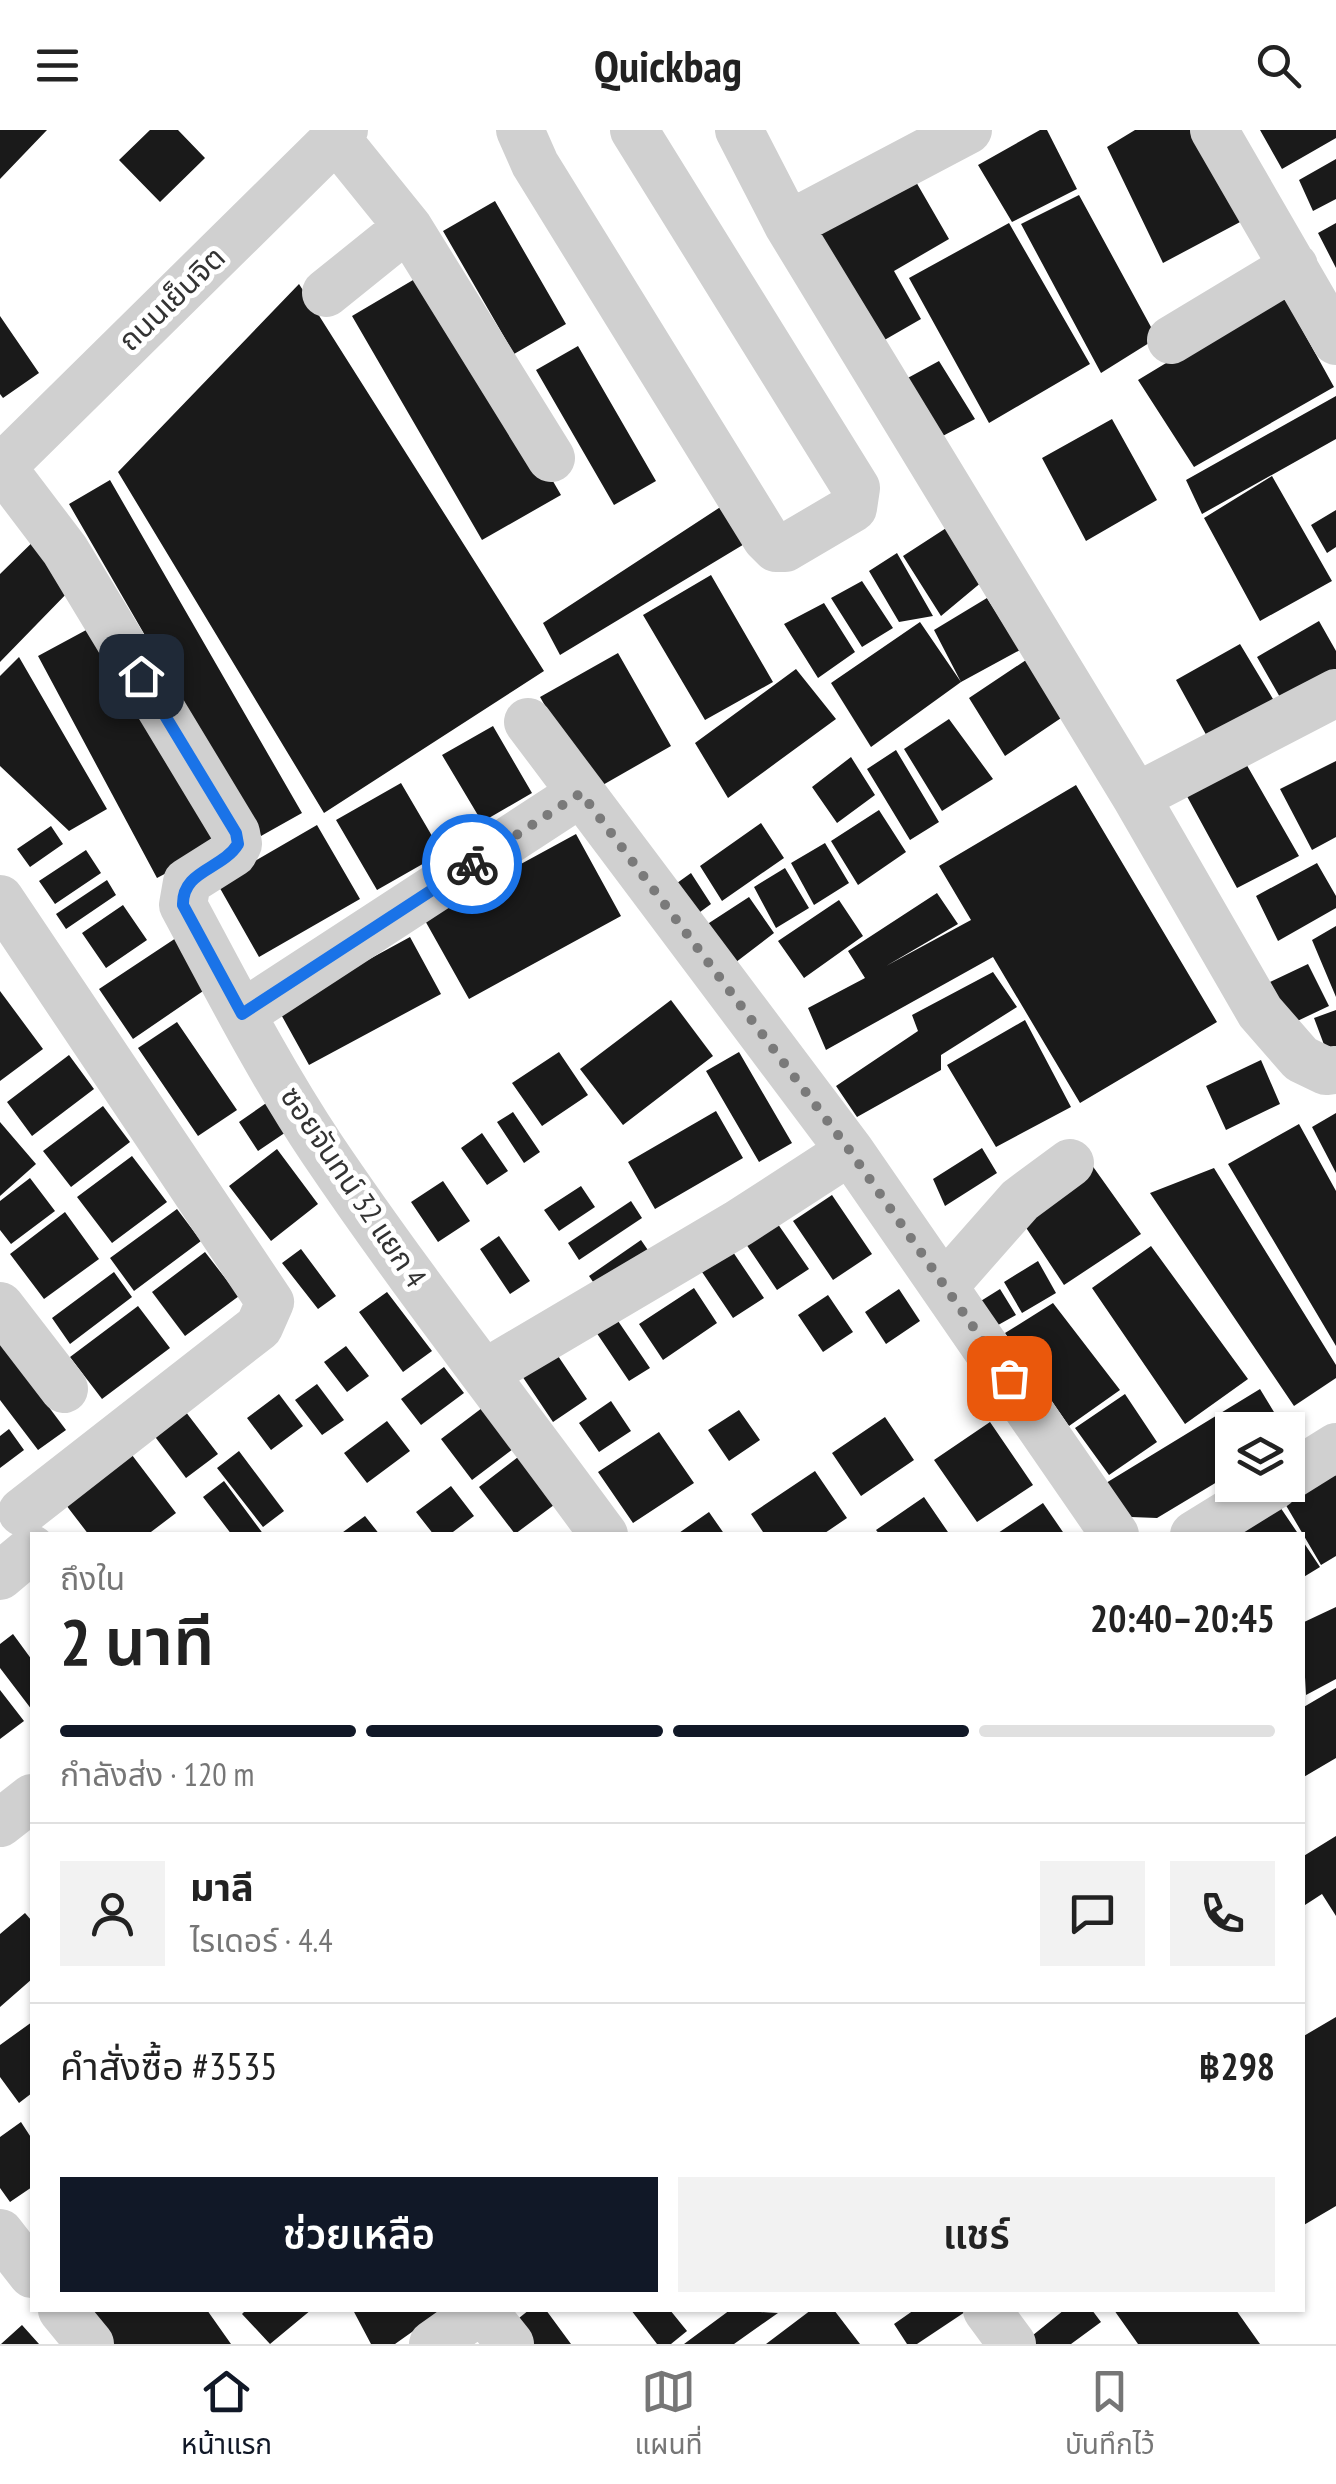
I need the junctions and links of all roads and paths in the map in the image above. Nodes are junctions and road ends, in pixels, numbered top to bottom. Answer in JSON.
{"nodes":[{"id":1,"x":520,"y":130,"type":"edge"},
{"id":2,"x":634,"y":130,"type":"edge"},
{"id":3,"x":739,"y":130,"type":"edge"},
{"id":4,"x":968,"y":130,"type":"edge"},
{"id":5,"x":1214,"y":130,"type":"edge"},
{"id":6,"x":340,"y":134,"type":"edge"},
{"id":7,"x":788,"y":226,"type":"junction"},
{"id":8,"x":408,"y":227,"type":"junction"},
{"id":9,"x":1294,"y":266,"type":"junction"},
{"id":10,"x":326,"y":292,"type":"dead end"},
{"id":11,"x":1171,"y":340,"type":"dead end"},
{"id":12,"x":1336,"y":341,"type":"edge"},
{"id":13,"x":4,"y":457,"type":"edge"},
{"id":14,"x":552,"y":458,"type":"dead end"},
{"id":15,"x":1336,"y":693,"type":"edge"},
{"id":16,"x":528,"y":722,"type":"dead end"},
{"id":17,"x":581,"y":793,"type":"junction"},
{"id":18,"x":1136,"y":796,"type":"junction"},
{"id":19,"x":0,"y":900,"type":"edge"},
{"id":20,"x":242,"y":1014,"type":"junction"},
{"id":21,"x":1336,"y":1070,"type":"edge"},
{"id":22,"x":850,"y":1151,"type":"junction"},
{"id":23,"x":1070,"y":1163,"type":"dead end"},
{"id":24,"x":946,"y":1284,"type":"junction"},
{"id":25,"x":0,"y":1306,"type":"edge"},
{"id":26,"x":485,"y":1373,"type":"junction"},
{"id":27,"x":64,"y":1389,"type":"dead end"},
{"id":28,"x":1336,"y":1447,"type":"edge"},
{"id":29,"x":1305,"y":1466,"type":"edge"},
{"id":30,"x":1247,"y":1502,"type":"edge"},
{"id":31,"x":25,"y":1526,"type":"edge"},
{"id":32,"x":602,"y":1532,"type":"edge"},
{"id":33,"x":1113,"y":1532,"type":"edge"},
{"id":34,"x":1199,"y":1532,"type":"edge"},
{"id":35,"x":0,"y":1576,"type":"edge"},
{"id":36,"x":30,"y":1800,"type":"edge"},
{"id":37,"x":0,"y":1824,"type":"edge"},
{"id":38,"x":0,"y":2232,"type":"edge"},
{"id":39,"x":30,"y":2271,"type":"edge"},
{"id":40,"x":64,"y":2312,"type":"edge"},
{"id":41,"x":479,"y":2312,"type":"edge"},
{"id":42,"x":484,"y":2312,"type":"edge"},
{"id":43,"x":988,"y":2312,"type":"edge"},
{"id":44,"x":90,"y":2344,"type":"edge"},
{"id":45,"x":434,"y":2344,"type":"edge"},
{"id":46,"x":510,"y":2344,"type":"edge"},
{"id":47,"x":1012,"y":2344,"type":"edge"}],
"edges":[{"from":1,"to":2,"type":"street"},
{"from":3,"to":7,"type":"street"},
{"from":4,"to":7,"type":"street"},
{"from":5,"to":9,"type":"street"},
{"from":6,"to":8,"type":"street"},
{"from":6,"to":13,"type":"street","name":"ถนนเย็นจิต"},
{"from":7,"to":18,"type":"street"},
{"from":8,"to":10,"type":"street"},
{"from":8,"to":14,"type":"street"},
{"from":9,"to":11,"type":"street"},
{"from":9,"to":12,"type":"street"},
{"from":13,"to":20,"type":"street","name":"ซอยจันทน์ 32 แยก 4"},
{"from":15,"to":18,"type":"street"},
{"from":16,"to":17,"type":"street"},
{"from":17,"to":20,"type":"street"},
{"from":17,"to":22,"type":"street"},
{"from":18,"to":21,"type":"street"},
{"from":19,"to":31,"type":"street"},
{"from":20,"to":26,"type":"street","name":"ซอยจันทน์ 32 แยก 4"},
{"from":22,"to":24,"type":"street"},
{"from":22,"to":26,"type":"street"},
{"from":23,"to":24,"type":"street"},
{"from":24,"to":33,"type":"street"},
{"from":25,"to":27,"type":"street"},
{"from":26,"to":32,"type":"street","name":"ซอยจันทน์ 32 แยก 4"},
{"from":28,"to":29,"type":"street"},
{"from":30,"to":34,"type":"street"},
{"from":31,"to":35,"type":"street"},
{"from":36,"to":37,"type":"street"},
{"from":38,"to":39,"type":"street"},
{"from":40,"to":44,"type":"street"},
{"from":41,"to":45,"type":"street"},
{"from":42,"to":46,"type":"street"},
{"from":43,"to":47,"type":"street"}]}
